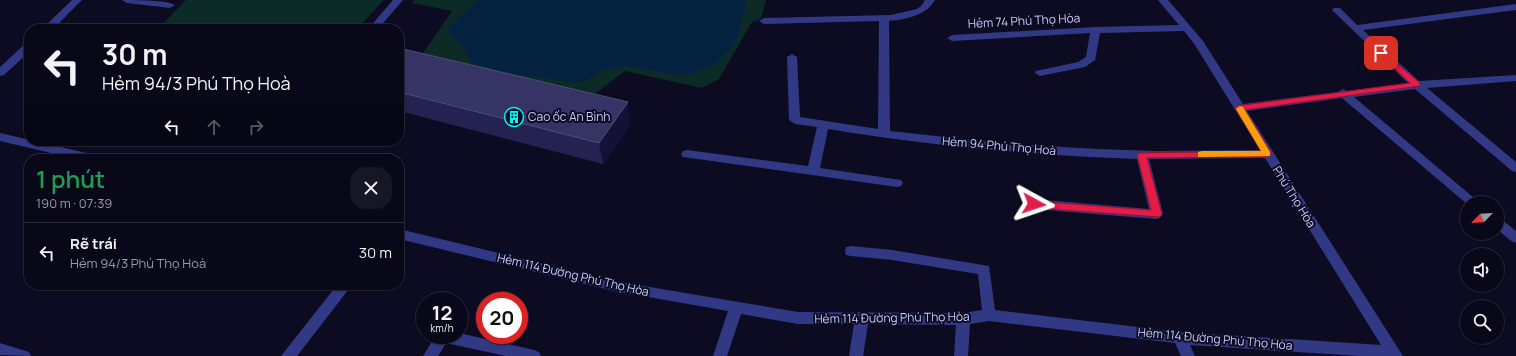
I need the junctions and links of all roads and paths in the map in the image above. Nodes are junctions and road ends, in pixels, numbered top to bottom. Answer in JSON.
{"nodes":[{"id":1,"x":77,"y":0,"type":"edge"},
{"id":2,"x":127,"y":0,"type":"edge"},
{"id":3,"x":398,"y":0,"type":"edge"},
{"id":4,"x":930,"y":0,"type":"edge"},
{"id":5,"x":1163,"y":0,"type":"edge"},
{"id":6,"x":170,"y":5,"type":"dead end"},
{"id":7,"x":1516,"y":7,"type":"edge"},
{"id":8,"x":1337,"y":10,"type":"dead end"},
{"id":9,"x":884,"y":19,"type":"junction"},
{"id":10,"x":764,"y":21,"type":"dead end"},
{"id":11,"x":51,"y":24,"type":"edge"},
{"id":12,"x":377,"y":24,"type":"edge"},
{"id":13,"x":1188,"y":28,"type":"junction"},
{"id":14,"x":1356,"y":28,"type":"junction"},
{"id":15,"x":1096,"y":30,"type":"junction"},
{"id":16,"x":952,"y":38,"type":"dead end"},
{"id":17,"x":24,"y":50,"type":"edge"},
{"id":18,"x":792,"y":57,"type":"dead end"},
{"id":19,"x":0,"y":72,"type":"edge"},
{"id":20,"x":1040,"y":73,"type":"dead end"},
{"id":21,"x":1516,"y":78,"type":"edge"},
{"id":22,"x":1417,"y":84,"type":"junction"},
{"id":23,"x":1343,"y":93,"type":"junction"},
{"id":24,"x":1239,"y":108,"type":"junction"},
{"id":25,"x":823,"y":125,"type":"junction"},
{"id":26,"x":884,"y":135,"type":"junction"},
{"id":27,"x":0,"y":137,"type":"edge"},
{"id":28,"x":24,"y":143,"type":"edge"},
{"id":29,"x":38,"y":146,"type":"edge"},
{"id":30,"x":73,"y":154,"type":"edge"},
{"id":31,"x":687,"y":154,"type":"dead end"},
{"id":32,"x":1267,"y":154,"type":"junction"},
{"id":33,"x":1142,"y":155,"type":"junction"},
{"id":34,"x":1516,"y":168,"type":"edge"},
{"id":35,"x":813,"y":172,"type":"junction"},
{"id":36,"x":897,"y":183,"type":"dead end"},
{"id":37,"x":1466,"y":196,"type":"edge"},
{"id":38,"x":1034,"y":204,"type":"dead end"},
{"id":39,"x":1504,"y":228,"type":"edge"},
{"id":40,"x":404,"y":235,"type":"edge"},
{"id":41,"x":1516,"y":238,"type":"edge"},
{"id":42,"x":851,"y":251,"type":"dead end"},
{"id":43,"x":341,"y":290,"type":"edge"},
{"id":44,"x":736,"y":307,"type":"junction"},
{"id":45,"x":989,"y":315,"type":"junction"},
{"id":46,"x":862,"y":319,"type":"junction"},
{"id":47,"x":962,"y":319,"type":"junction"},
{"id":48,"x":1180,"y":338,"type":"junction"},
{"id":49,"x":0,"y":348,"type":"edge"},
{"id":50,"x":1394,"y":354,"type":"edge"},
{"id":51,"x":24,"y":356,"type":"edge"},
{"id":52,"x":288,"y":356,"type":"edge"},
{"id":53,"x":430,"y":356,"type":"edge"},
{"id":54,"x":534,"y":356,"type":"edge"},
{"id":55,"x":720,"y":356,"type":"edge"},
{"id":56,"x":856,"y":356,"type":"edge"},
{"id":57,"x":962,"y":356,"type":"edge"},
{"id":58,"x":1188,"y":356,"type":"edge"}],
"edges":[{"from":1,"to":11,"type":"street"},
{"from":2,"to":6,"type":"street"},
{"from":3,"to":12,"type":"street"},
{"from":4,"to":9,"type":"street"},
{"from":5,"to":13,"type":"street","name":"Phú Thọ Hòa"},
{"from":7,"to":14,"type":"street"},
{"from":8,"to":14,"type":"street"},
{"from":9,"to":10,"type":"street"},
{"from":9,"to":26,"type":"street"},
{"from":13,"to":15,"type":"street","name":"Hẻm 74 Phú Thọ Hòa"},
{"from":13,"to":24,"type":"street","name":"Phú Thọ Hòa"},
{"from":14,"to":22,"type":"street"},
{"from":15,"to":16,"type":"street","name":"Hẻm 74 Phú Thọ Hòa"},
{"from":15,"to":20,"type":"street","name":"Hẻm 74 Phú Thọ Hòa"},
{"from":17,"to":19,"type":"street"},
{"from":18,"to":25,"type":"street","name":"Hẻm 94 Phú Thọ Hoà"},
{"from":21,"to":22,"type":"street"},
{"from":22,"to":23,"type":"street"},
{"from":22,"to":34,"type":"street"},
{"from":23,"to":24,"type":"street"},
{"from":23,"to":37,"type":"street"},
{"from":24,"to":32,"type":"street","name":"Phú Thọ Hòa"},
{"from":25,"to":26,"type":"street","name":"Hẻm 94 Phú Thọ Hoà"},
{"from":25,"to":35,"type":"street"},
{"from":26,"to":33,"type":"street","name":"Hẻm 94 Phú Thọ Hoà"},
{"from":27,"to":28,"type":"street"},
{"from":29,"to":30,"type":"street"},
{"from":31,"to":35,"type":"street"},
{"from":32,"to":33,"type":"street","name":"Hẻm 94 Phú Thọ Hoà"},
{"from":32,"to":50,"type":"street","name":"Phú Thọ Hòa"},
{"from":33,"to":38,"type":"street"},
{"from":35,"to":36,"type":"street"},
{"from":39,"to":41,"type":"street"},
{"from":40,"to":44,"type":"street","name":"Hẻm 114 Đường Phú Thọ Hòa"},
{"from":42,"to":45,"type":"street"},
{"from":43,"to":52,"type":"street"},
{"from":44,"to":46,"type":"street","name":"Hẻm 114 Đường Phú Thọ Hòa"},
{"from":44,"to":55,"type":"street"},
{"from":45,"to":47,"type":"street","name":"Hẻm 114 Đường Phú Thọ Hòa"},
{"from":45,"to":48,"type":"street","name":"Hẻm 114 Đường Phú Thọ Hòa"},
{"from":46,"to":47,"type":"street","name":"Hẻm 114 Đường Phú Thọ Hòa"},
{"from":46,"to":56,"type":"street"},
{"from":47,"to":57,"type":"street"},
{"from":48,"to":50,"type":"street","name":"Hẻm 114 Đường Phú Thọ Hòa"},
{"from":48,"to":58,"type":"street"},
{"from":49,"to":51,"type":"street"},
{"from":53,"to":54,"type":"street"}]}
